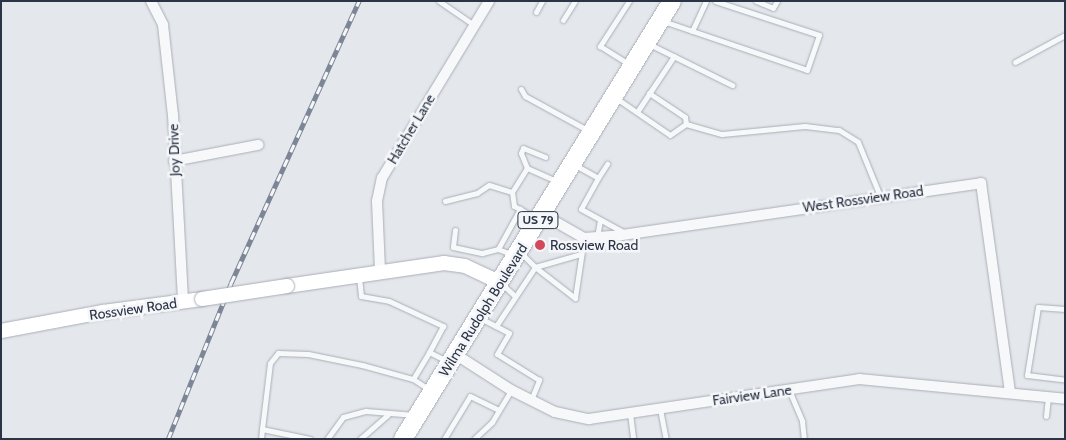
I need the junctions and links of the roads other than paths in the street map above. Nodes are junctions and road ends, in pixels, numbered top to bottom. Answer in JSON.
{"nodes":[{"id":1,"x":151,"y":1,"type":"edge"},
{"id":2,"x":439,"y":1,"type":"edge"},
{"id":3,"x":489,"y":1,"type":"edge"},
{"id":4,"x":542,"y":1,"type":"edge"},
{"id":5,"x":575,"y":1,"type":"edge"},
{"id":6,"x":629,"y":1,"type":"edge"},
{"id":7,"x":672,"y":1,"type":"edge"},
{"id":8,"x":706,"y":1,"type":"edge"},
{"id":9,"x":715,"y":1,"type":"edge"},
{"id":10,"x":756,"y":1,"type":"edge"},
{"id":11,"x":777,"y":1,"type":"edge"},
{"id":12,"x":536,"y":12,"type":"dead end"},
{"id":13,"x":563,"y":20,"type":"dead end"},
{"id":14,"x":660,"y":20,"type":"junction"},
{"id":15,"x":474,"y":26,"type":"junction"},
{"id":16,"x":692,"y":31,"type":"junction"},
{"id":17,"x":1065,"y":35,"type":"edge"},
{"id":18,"x":646,"y":43,"type":"junction"},
{"id":19,"x":674,"y":56,"type":"junction"},
{"id":20,"x":1016,"y":62,"type":"dead end"},
{"id":21,"x":632,"y":66,"type":"junction"},
{"id":22,"x":732,"y":85,"type":"dead end"},
{"id":23,"x":521,"y":88,"type":"dead end"},
{"id":24,"x":649,"y":93,"type":"junction"},
{"id":25,"x":614,"y":96,"type":"junction"},
{"id":26,"x":637,"y":112,"type":"junction"},
{"id":27,"x":686,"y":124,"type":"junction"},
{"id":28,"x":591,"y":133,"type":"junction"},
{"id":29,"x":258,"y":145,"type":"dead end"},
{"id":30,"x":545,"y":157,"type":"dead end"},
{"id":31,"x":174,"y":161,"type":"junction"},
{"id":32,"x":573,"y":164,"type":"junction"},
{"id":33,"x":607,"y":164,"type":"dead end"},
{"id":34,"x":527,"y":168,"type":"junction"},
{"id":35,"x":598,"y":178,"type":"junction"},
{"id":36,"x":561,"y":183,"type":"junction"},
{"id":37,"x":512,"y":192,"type":"junction"},
{"id":38,"x":880,"y":196,"type":"junction"},
{"id":39,"x":445,"y":201,"type":"dead end"},
{"id":40,"x":520,"y":209,"type":"junction"},
{"id":41,"x":540,"y":217,"type":"junction"},
{"id":42,"x":600,"y":220,"type":"junction"},
{"id":43,"x":455,"y":230,"type":"dead end"},
{"id":44,"x":627,"y":234,"type":"junction"},
{"id":45,"x":597,"y":237,"type":"junction"},
{"id":46,"x":584,"y":238,"type":"junction"},
{"id":47,"x":498,"y":249,"type":"junction"},
{"id":48,"x":471,"y":251,"type":"junction"},
{"id":49,"x":518,"y":254,"type":"junction"},
{"id":50,"x":581,"y":254,"type":"junction"},
{"id":51,"x":466,"y":266,"type":"junction"},
{"id":52,"x":535,"y":267,"type":"junction"},
{"id":53,"x":380,"y":270,"type":"junction"},
{"id":54,"x":358,"y":274,"type":"junction"},
{"id":55,"x":500,"y":282,"type":"junction"},
{"id":56,"x":515,"y":296,"type":"junction"},
{"id":57,"x":183,"y":302,"type":"junction"},
{"id":58,"x":1065,"y":309,"type":"edge"},
{"id":59,"x":479,"y":318,"type":"junction"},
{"id":60,"x":496,"y":326,"type":"junction"},
{"id":61,"x":1,"y":331,"type":"edge"},
{"id":62,"x":429,"y":352,"type":"junction"},
{"id":63,"x":453,"y":358,"type":"junction"},
{"id":64,"x":413,"y":379,"type":"junction"},
{"id":65,"x":1065,"y":380,"type":"edge"},
{"id":66,"x":511,"y":390,"type":"junction"},
{"id":67,"x":789,"y":390,"type":"junction"},
{"id":68,"x":432,"y":391,"type":"junction"},
{"id":69,"x":1010,"y":392,"type":"junction"},
{"id":70,"x":1048,"y":397,"type":"junction"},
{"id":71,"x":1065,"y":399,"type":"edge"},
{"id":72,"x":531,"y":400,"type":"junction"},
{"id":73,"x":660,"y":409,"type":"junction"},
{"id":74,"x":499,"y":410,"type":"junction"},
{"id":75,"x":630,"y":413,"type":"junction"},
{"id":76,"x":388,"y":415,"type":"junction"},
{"id":77,"x":418,"y":415,"type":"junction"},
{"id":78,"x":1046,"y":416,"type":"dead end"},
{"id":79,"x":262,"y":429,"type":"junction"},
{"id":80,"x":261,"y":439,"type":"edge"},
{"id":81,"x":310,"y":439,"type":"edge"},
{"id":82,"x":327,"y":439,"type":"edge"},
{"id":83,"x":360,"y":439,"type":"edge"},
{"id":84,"x":403,"y":439,"type":"edge"},
{"id":85,"x":444,"y":439,"type":"edge"},
{"id":86,"x":474,"y":439,"type":"edge"},
{"id":87,"x":633,"y":439,"type":"edge"},
{"id":88,"x":666,"y":439,"type":"edge"},
{"id":89,"x":804,"y":439,"type":"edge"}],
"edges":[{"from":1,"to":31,"type":"street","name":"Joy Drive"},
{"from":2,"to":15,"type":"lane"},
{"from":3,"to":15,"type":"street","name":"Hatcher Lane"},
{"from":4,"to":12,"type":"lane"},
{"from":5,"to":13,"type":"lane"},
{"from":6,"to":21,"type":"lane"},
{"from":7,"to":14,"type":"highway","name":"Wilma Rudolph Boulevard","number":"US 79"},
{"from":8,"to":16,"type":"lane"},
{"from":9,"to":16,"type":"lane"},
{"from":10,"to":11,"type":"lane"},
{"from":14,"to":16,"type":"lane"},
{"from":14,"to":18,"type":"highway","name":"Wilma Rudolph Boulevard","number":"US 79"},
{"from":15,"to":53,"type":"street","name":"Hatcher Lane"},
{"from":17,"to":20,"type":"lane"},
{"from":18,"to":19,"type":"lane"},
{"from":18,"to":21,"type":"highway","name":"Wilma Rudolph Boulevard","number":"US 79"},
{"from":19,"to":22,"type":"lane"},
{"from":19,"to":24,"type":"lane"},
{"from":21,"to":25,"type":"highway","name":"Wilma Rudolph Boulevard","number":"US 79"},
{"from":23,"to":28,"type":"lane"},
{"from":24,"to":26,"type":"lane"},
{"from":24,"to":27,"type":"lane"},
{"from":25,"to":26,"type":"lane"},
{"from":25,"to":28,"type":"highway","name":"Wilma Rudolph Boulevard","number":"US 79"},
{"from":26,"to":27,"type":"lane"},
{"from":27,"to":38,"type":"lane"},
{"from":28,"to":32,"type":"highway","name":"Wilma Rudolph Boulevard","number":"US 79"},
{"from":29,"to":31,"type":"street"},
{"from":30,"to":34,"type":"lane"},
{"from":31,"to":57,"type":"street","name":"Joy Drive"},
{"from":32,"to":35,"type":"lane"},
{"from":32,"to":36,"type":"highway","name":"Wilma Rudolph Boulevard","number":"US 79"},
{"from":33,"to":35,"type":"lane"},
{"from":34,"to":36,"type":"lane"},
{"from":34,"to":37,"type":"lane"},
{"from":35,"to":42,"type":"lane"},
{"from":36,"to":41,"type":"highway","name":"Wilma Rudolph Boulevard","number":"US 79"},
{"from":37,"to":39,"type":"lane"},
{"from":37,"to":40,"type":"lane"},
{"from":38,"to":44,"type":"street","name":"West Rossview Road"},
{"from":38,"to":69,"type":"street","name":"West Rossview Road"},
{"from":40,"to":41,"type":"lane"},
{"from":40,"to":47,"type":"lane"},
{"from":41,"to":46,"type":"street"},
{"from":41,"to":49,"type":"highway","name":"Wilma Rudolph Boulevard","number":"US 79"},
{"from":42,"to":44,"type":"lane"},
{"from":42,"to":45,"type":"lane"},
{"from":43,"to":48,"type":"lane"},
{"from":44,"to":45,"type":"street","name":"West Rossview Road"},
{"from":45,"to":46,"type":"street","name":"West Rossview Road"},
{"from":46,"to":50,"type":"lane"},
{"from":47,"to":48,"type":"lane"},
{"from":47,"to":49,"type":"lane"},
{"from":48,"to":51,"type":"lane"},
{"from":49,"to":52,"type":"lane"},
{"from":49,"to":55,"type":"highway","name":"Wilma Rudolph Boulevard","number":"US 79"},
{"from":50,"to":52,"type":"lane"},
{"from":50,"to":52,"type":"lane"},
{"from":51,"to":53,"type":"street","name":"Rossview Road"},
{"from":51,"to":55,"type":"street","name":"Rossview Road"},
{"from":52,"to":56,"type":"lane"},
{"from":53,"to":54,"type":"street","name":"Rossview Road"},
{"from":54,"to":57,"type":"street","name":"Rossview Road","bridge":true},
{"from":54,"to":62,"type":"lane"},
{"from":55,"to":56,"type":"lane"},
{"from":55,"to":59,"type":"highway","name":"Wilma Rudolph Boulevard","number":"US 79"},
{"from":56,"to":60,"type":"lane"},
{"from":57,"to":61,"type":"street","name":"Rossview Road"},
{"from":58,"to":65,"type":"lane"},
{"from":59,"to":60,"type":"lane"},
{"from":59,"to":63,"type":"highway","name":"Wilma Rudolph Boulevard","number":"US 79"},
{"from":60,"to":72,"type":"lane"},
{"from":62,"to":63,"type":"lane"},
{"from":62,"to":64,"type":"lane"},
{"from":63,"to":66,"type":"street","name":"Fairview Lane"},
{"from":63,"to":68,"type":"highway","name":"Wilma Rudolph Boulevard","number":"US 79"},
{"from":64,"to":68,"type":"lane"},
{"from":64,"to":79,"type":"lane"},
{"from":66,"to":72,"type":"street","name":"Fairview Lane"},
{"from":66,"to":74,"type":"lane"},
{"from":67,"to":69,"type":"street","name":"Fairview Lane"},
{"from":67,"to":73,"type":"street","name":"Fairview Lane"},
{"from":67,"to":89,"type":"lane"},
{"from":68,"to":77,"type":"highway","name":"Wilma Rudolph Boulevard","number":"US 79"},
{"from":69,"to":70,"type":"street","name":"Fairview Lane"},
{"from":70,"to":71,"type":"street","name":"Fairview Lane"},
{"from":70,"to":78,"type":"lane"},
{"from":72,"to":75,"type":"street","name":"Fairview Lane"},
{"from":73,"to":75,"type":"street","name":"Fairview Lane"},
{"from":73,"to":88,"type":"lane"},
{"from":74,"to":85,"type":"lane"},
{"from":74,"to":86,"type":"lane"},
{"from":75,"to":87,"type":"lane"},
{"from":76,"to":77,"type":"lane"},
{"from":76,"to":82,"type":"lane"},
{"from":76,"to":83,"type":"lane"},
{"from":77,"to":84,"type":"highway","name":"Wilma Rudolph Boulevard","number":"US 79"},
{"from":79,"to":80,"type":"lane"},
{"from":79,"to":81,"type":"lane"}]}
